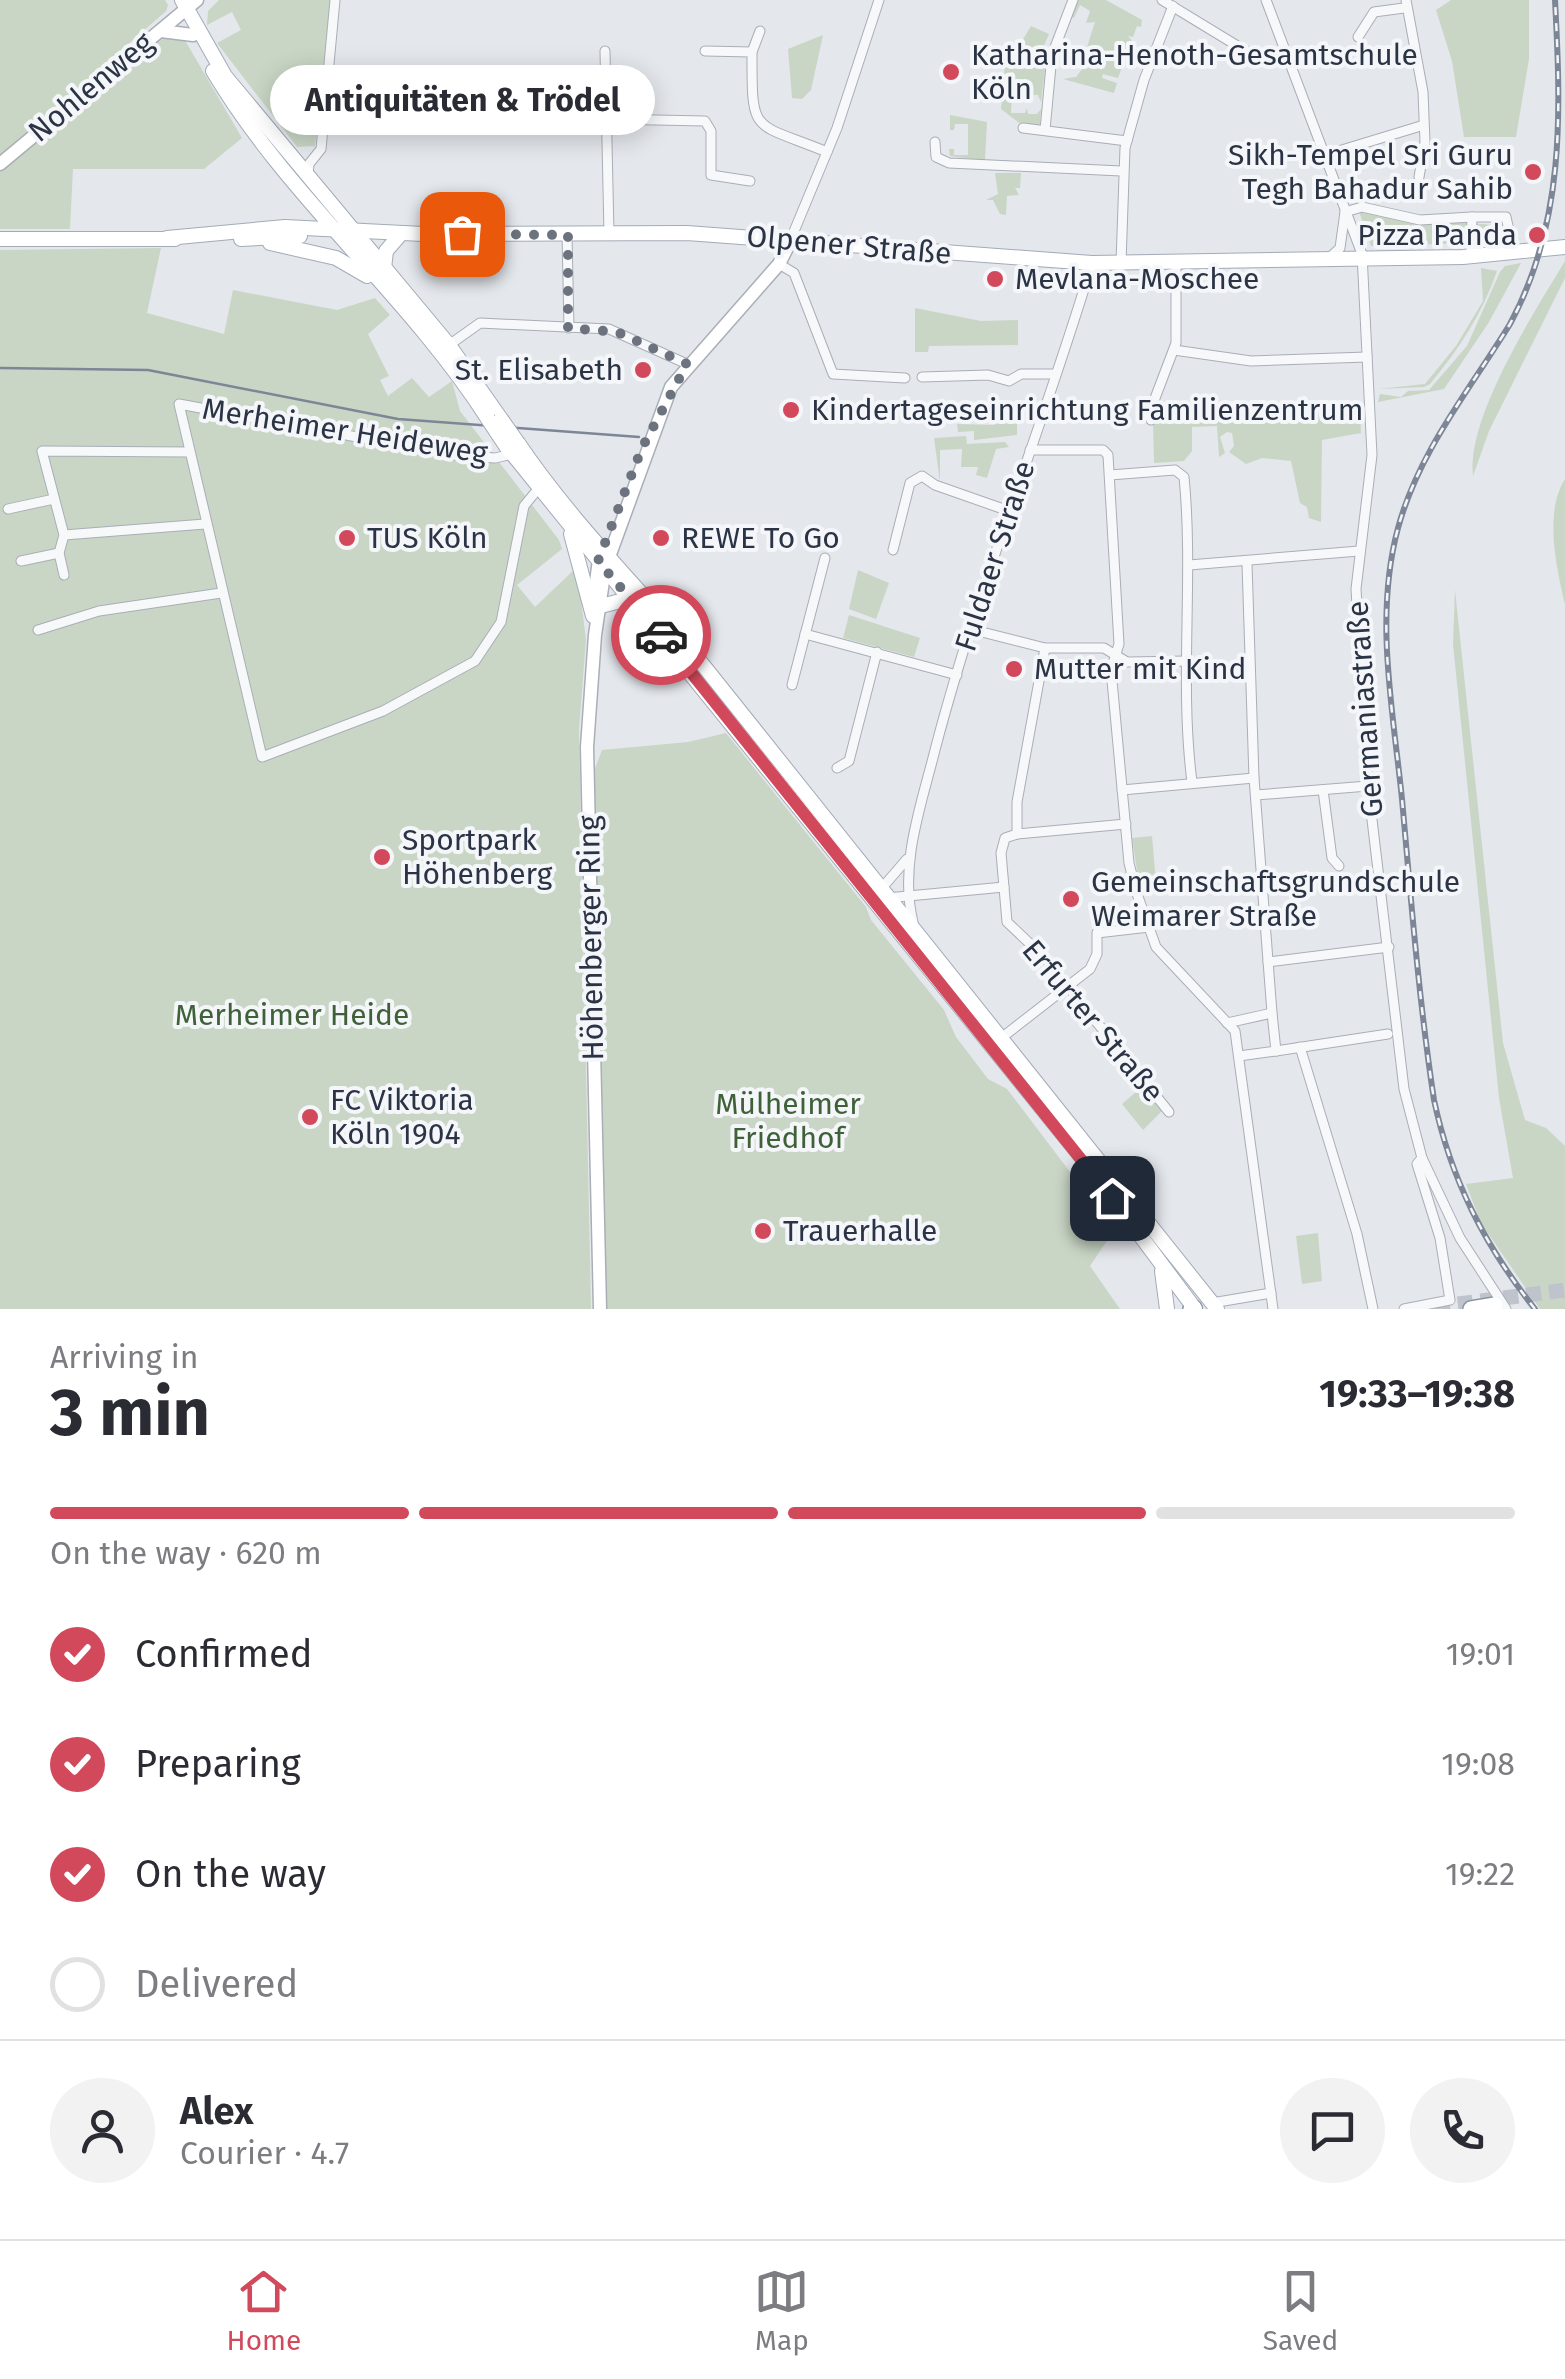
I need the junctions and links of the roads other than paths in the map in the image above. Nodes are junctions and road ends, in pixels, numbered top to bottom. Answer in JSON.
{"nodes":[{"id":1,"x":336,"y":0,"type":"edge"},
{"id":2,"x":879,"y":0,"type":"edge"},
{"id":3,"x":1074,"y":0,"type":"edge"},
{"id":4,"x":1266,"y":0,"type":"edge"},
{"id":5,"x":188,"y":3,"type":"edge"},
{"id":6,"x":1169,"y":3,"type":"edge"},
{"id":7,"x":1405,"y":4,"type":"edge"},
{"id":8,"x":158,"y":31,"type":"junction"},
{"id":9,"x":760,"y":31,"type":"dead end"},
{"id":10,"x":196,"y":33,"type":"junction"},
{"id":11,"x":1358,"y":37,"type":"dead end"},
{"id":12,"x":605,"y":51,"type":"dead end"},
{"id":13,"x":705,"y":51,"type":"dead end"},
{"id":14,"x":752,"y":52,"type":"junction"},
{"id":15,"x":1286,"y":53,"type":"junction"},
{"id":16,"x":606,"y":118,"type":"junction"},
{"id":17,"x":1424,"y":125,"type":"junction"},
{"id":18,"x":1023,"y":128,"type":"dead end"},
{"id":19,"x":1045,"y":130,"type":"junction"},
{"id":20,"x":1127,"y":141,"type":"junction"},
{"id":21,"x":935,"y":142,"type":"dead end"},
{"id":22,"x":827,"y":152,"type":"junction"},
{"id":23,"x":1322,"y":156,"type":"junction"},
{"id":24,"x":0,"y":164,"type":"edge"},
{"id":25,"x":1121,"y":171,"type":"junction"},
{"id":26,"x":308,"y":176,"type":"junction"},
{"id":27,"x":1419,"y":177,"type":"dead end"},
{"id":28,"x":750,"y":182,"type":"dead end"},
{"id":29,"x":307,"y":197,"type":"junction"},
{"id":30,"x":336,"y":206,"type":"junction"},
{"id":31,"x":1345,"y":212,"type":"junction"},
{"id":32,"x":1472,"y":217,"type":"junction"},
{"id":33,"x":285,"y":227,"type":"junction"},
{"id":34,"x":346,"y":232,"type":"junction"},
{"id":35,"x":395,"y":233,"type":"junction"},
{"id":36,"x":609,"y":234,"type":"junction"},
{"id":37,"x":568,"y":235,"type":"junction"},
{"id":38,"x":167,"y":238,"type":"junction"},
{"id":39,"x":250,"y":238,"type":"junction"},
{"id":40,"x":0,"y":240,"type":"edge"},
{"id":41,"x":790,"y":242,"type":"junction"},
{"id":42,"x":1565,"y":247,"type":"edge"},
{"id":43,"x":1514,"y":253,"type":"junction"},
{"id":44,"x":1470,"y":257,"type":"junction"},
{"id":45,"x":1362,"y":258,"type":"junction"},
{"id":46,"x":1324,"y":259,"type":"junction"},
{"id":47,"x":1176,"y":262,"type":"junction"},
{"id":48,"x":1121,"y":263,"type":"junction"},
{"id":49,"x":779,"y":264,"type":"junction"},
{"id":50,"x":1092,"y":264,"type":"junction"},
{"id":51,"x":384,"y":268,"type":"junction"},
{"id":52,"x":390,"y":296,"type":"junction"},
{"id":53,"x":568,"y":328,"type":"junction"},
{"id":54,"x":449,"y":345,"type":"junction"},
{"id":55,"x":1174,"y":350,"type":"junction"},
{"id":56,"x":1367,"y":357,"type":"junction"},
{"id":57,"x":687,"y":364,"type":"junction"},
{"id":58,"x":1056,"y":374,"type":"junction"},
{"id":59,"x":905,"y":378,"type":"dead end"},
{"id":60,"x":922,"y":378,"type":"dead end"},
{"id":61,"x":494,"y":419,"type":"junction"},
{"id":62,"x":1151,"y":420,"type":"dead end"},
{"id":63,"x":515,"y":449,"type":"junction"},
{"id":64,"x":1030,"y":450,"type":"junction"},
{"id":65,"x":188,"y":452,"type":"junction"},
{"id":66,"x":1110,"y":474,"type":"junction"},
{"id":67,"x":538,"y":489,"type":"junction"},
{"id":68,"x":54,"y":499,"type":"junction"},
{"id":69,"x":8,"y":509,"type":"dead end"},
{"id":70,"x":1009,"y":511,"type":"junction"},
{"id":71,"x":205,"y":524,"type":"junction"},
{"id":72,"x":569,"y":528,"type":"junction"},
{"id":73,"x":64,"y":535,"type":"junction"},
{"id":74,"x":892,"y":550,"type":"dead end"},
{"id":75,"x":1360,"y":552,"type":"junction"},
{"id":76,"x":60,"y":553,"type":"junction"},
{"id":77,"x":603,"y":558,"type":"junction"},
{"id":78,"x":825,"y":558,"type":"dead end"},
{"id":79,"x":21,"y":561,"type":"dead end"},
{"id":80,"x":1246,"y":564,"type":"junction"},
{"id":81,"x":1188,"y":565,"type":"junction"},
{"id":82,"x":64,"y":575,"type":"dead end"},
{"id":83,"x":221,"y":593,"type":"junction"},
{"id":84,"x":632,"y":598,"type":"junction"},
{"id":85,"x":597,"y":611,"type":"junction"},
{"id":86,"x":970,"y":629,"type":"junction"},
{"id":87,"x":38,"y":630,"type":"dead end"},
{"id":88,"x":805,"y":634,"type":"junction"},
{"id":89,"x":1045,"y":648,"type":"junction"},
{"id":90,"x":877,"y":652,"type":"junction"},
{"id":91,"x":1115,"y":656,"type":"junction"},
{"id":92,"x":689,"y":659,"type":"junction"},
{"id":93,"x":1186,"y":661,"type":"junction"},
{"id":94,"x":956,"y":674,"type":"junction"},
{"id":95,"x":792,"y":685,"type":"dead end"},
{"id":96,"x":837,"y":768,"type":"dead end"},
{"id":97,"x":1254,"y":778,"type":"junction"},
{"id":98,"x":1192,"y":782,"type":"junction"},
{"id":99,"x":1368,"y":786,"type":"junction"},
{"id":100,"x":1122,"y":790,"type":"junction"},
{"id":101,"x":1323,"y":790,"type":"junction"},
{"id":102,"x":1256,"y":795,"type":"junction"},
{"id":103,"x":1126,"y":824,"type":"junction"},
{"id":104,"x":1016,"y":834,"type":"junction"},
{"id":105,"x":910,"y":852,"type":"junction"},
{"id":106,"x":1339,"y":866,"type":"dead end"},
{"id":107,"x":1004,"y":887,"type":"junction"},
{"id":108,"x":881,"y":895,"type":"junction"},
{"id":109,"x":909,"y":896,"type":"junction"},
{"id":110,"x":1149,"y":926,"type":"junction"},
{"id":111,"x":916,"y":935,"type":"junction"},
{"id":112,"x":1389,"y":947,"type":"junction"},
{"id":113,"x":1268,"y":962,"type":"junction"},
{"id":114,"x":1067,"y":988,"type":"junction"},
{"id":115,"x":1272,"y":1013,"type":"junction"},
{"id":116,"x":1227,"y":1023,"type":"junction"},
{"id":117,"x":1388,"y":1034,"type":"dead end"},
{"id":118,"x":1000,"y":1039,"type":"junction"},
{"id":119,"x":1300,"y":1047,"type":"junction"},
{"id":120,"x":1276,"y":1051,"type":"junction"},
{"id":121,"x":1239,"y":1056,"type":"junction"},
{"id":122,"x":1169,"y":1112,"type":"dead end"},
{"id":123,"x":1422,"y":1158,"type":"junction"},
{"id":124,"x":1159,"y":1261,"type":"junction"},
{"id":125,"x":1271,"y":1293,"type":"junction"},
{"id":126,"x":1501,"y":1307,"type":"edge"},
{"id":127,"x":1202,"y":1308,"type":"edge"},
{"id":128,"x":600,"y":1309,"type":"edge"},
{"id":129,"x":1167,"y":1309,"type":"edge"},
{"id":130,"x":1273,"y":1309,"type":"edge"},
{"id":131,"x":1373,"y":1309,"type":"edge"},
{"id":132,"x":1404,"y":1309,"type":"edge"},
{"id":133,"x":1471,"y":1309,"type":"edge"}],
"edges":[{"from":1,"to":26,"type":"street"},
{"from":2,"to":22,"type":"street"},
{"from":3,"to":19,"type":"street"},
{"from":4,"to":15,"type":"street","name":"Germaniastraße"},
{"from":5,"to":8,"type":"street","name":"Nohlenweg"},
{"from":5,"to":10,"type":"main road"},
{"from":5,"to":10,"type":"street"},
{"from":6,"to":15,"type":"street"},
{"from":6,"to":20,"type":"street"},
{"from":7,"to":11,"type":"street"},
{"from":7,"to":17,"type":"street"},
{"from":8,"to":10,"type":"street"},
{"from":8,"to":24,"type":"street","name":"Nohlenweg"},
{"from":9,"to":14,"type":"street"},
{"from":10,"to":26,"type":"main road"},
{"from":10,"to":29,"type":"main road"},
{"from":12,"to":16,"type":"street"},
{"from":13,"to":14,"type":"street"},
{"from":14,"to":22,"type":"street"},
{"from":15,"to":23,"type":"street","name":"Germaniastraße"},
{"from":16,"to":28,"type":"street"},
{"from":16,"to":36,"type":"street"},
{"from":17,"to":23,"type":"street"},
{"from":17,"to":27,"type":"street"},
{"from":18,"to":19,"type":"street"},
{"from":19,"to":20,"type":"street"},
{"from":20,"to":25,"type":"street"},
{"from":21,"to":25,"type":"street"},
{"from":22,"to":41,"type":"street"},
{"from":23,"to":31,"type":"street","name":"Germaniastraße"},
{"from":25,"to":48,"type":"street"},
{"from":26,"to":30,"type":"main road"},
{"from":29,"to":33,"type":"main road"},
{"from":29,"to":34,"type":"main road"},
{"from":30,"to":34,"type":"main road"},
{"from":30,"to":35,"type":"main road"},
{"from":31,"to":32,"type":"street"},
{"from":31,"to":45,"type":"street","name":"Germaniastraße"},
{"from":31,"to":46,"type":"street"},
{"from":32,"to":43,"type":"street"},
{"from":32,"to":44,"type":"street"},
{"from":33,"to":34,"type":"main road","name":"Olpener Straße"},
{"from":33,"to":38,"type":"main road","name":"Olpener Straße"},
{"from":34,"to":35,"type":"main road","name":"Olpener Straße"},
{"from":34,"to":39,"type":"main road","name":"Olpener Straße"},
{"from":34,"to":51,"type":"main road"},
{"from":34,"to":52,"type":"main road"},
{"from":35,"to":37,"type":"main road","name":"Olpener Straße"},
{"from":35,"to":51,"type":"main road"},
{"from":36,"to":37,"type":"main road","name":"Olpener Straße"},
{"from":36,"to":41,"type":"main road","name":"Olpener Straße"},
{"from":37,"to":53,"type":"street"},
{"from":38,"to":39,"type":"main road","name":"Olpener Straße"},
{"from":38,"to":40,"type":"main road","name":"Olpener Straße"},
{"from":39,"to":52,"type":"main road"},
{"from":41,"to":49,"type":"street","name":"Höhenberger Ring"},
{"from":41,"to":50,"type":"main road","name":"Olpener Straße"},
{"from":42,"to":43,"type":"main road","name":"Olpener Straße"},
{"from":43,"to":44,"type":"main road","name":"Olpener Straße"},
{"from":44,"to":45,"type":"main road","name":"Olpener Straße"},
{"from":45,"to":46,"type":"main road","name":"Olpener Straße"},
{"from":45,"to":56,"type":"street","name":"Germaniastraße"},
{"from":46,"to":47,"type":"main road","name":"Olpener Straße"},
{"from":47,"to":48,"type":"main road","name":"Olpener Straße"},
{"from":47,"to":55,"type":"street"},
{"from":48,"to":50,"type":"main road","name":"Olpener Straße"},
{"from":49,"to":57,"type":"street","name":"Höhenberger Ring"},
{"from":49,"to":59,"type":"street"},
{"from":50,"to":58,"type":"street","name":"Fuldaer Straße"},
{"from":51,"to":54,"type":"main road"},
{"from":52,"to":61,"type":"main road"},
{"from":53,"to":54,"type":"street"},
{"from":53,"to":57,"type":"street"},
{"from":54,"to":61,"type":"main road"},
{"from":55,"to":56,"type":"street"},
{"from":55,"to":62,"type":"street"},
{"from":56,"to":75,"type":"street","name":"Germaniastraße"},
{"from":57,"to":77,"type":"street","name":"Höhenberger Ring"},
{"from":58,"to":60,"type":"street"},
{"from":58,"to":64,"type":"street","name":"Fuldaer Straße"},
{"from":61,"to":63,"type":"main road","bridge":true},
{"from":63,"to":65,"type":"street","name":"Merheimer Heideweg"},
{"from":63,"to":67,"type":"main road"},
{"from":63,"to":77,"type":"main road"},
{"from":64,"to":66,"type":"street"},
{"from":64,"to":70,"type":"street","name":"Fuldaer Straße"},
{"from":65,"to":68,"type":"street"},
{"from":65,"to":71,"type":"street","name":"Merheimer Heideweg"},
{"from":66,"to":81,"type":"street"},
{"from":66,"to":91,"type":"street"},
{"from":67,"to":72,"type":"main road"},
{"from":67,"to":83,"type":"street","name":"Merheimer Heideweg"},
{"from":68,"to":69,"type":"street"},
{"from":68,"to":73,"type":"street"},
{"from":70,"to":74,"type":"street"},
{"from":70,"to":86,"type":"street","name":"Fuldaer Straße"},
{"from":71,"to":73,"type":"street"},
{"from":71,"to":83,"type":"street","name":"Merheimer Heideweg"},
{"from":72,"to":77,"type":"main road"},
{"from":72,"to":85,"type":"main road"},
{"from":73,"to":76,"type":"street"},
{"from":75,"to":80,"type":"street"},
{"from":75,"to":99,"type":"street","name":"Germaniastraße"},
{"from":76,"to":79,"type":"street"},
{"from":76,"to":82,"type":"street"},
{"from":77,"to":84,"type":"main road"},
{"from":77,"to":85,"type":"street","name":"Höhenberger Ring"},
{"from":77,"to":92,"type":"main road"},
{"from":78,"to":88,"type":"street"},
{"from":80,"to":81,"type":"street"},
{"from":80,"to":97,"type":"street"},
{"from":81,"to":93,"type":"street"},
{"from":83,"to":87,"type":"street"},
{"from":84,"to":85,"type":"main road"},
{"from":84,"to":92,"type":"main road"},
{"from":85,"to":128,"type":"street","name":"Höhenberger Ring"},
{"from":86,"to":89,"type":"street"},
{"from":86,"to":94,"type":"street","name":"Fuldaer Straße"},
{"from":88,"to":90,"type":"street"},
{"from":88,"to":95,"type":"street"},
{"from":89,"to":91,"type":"street"},
{"from":89,"to":104,"type":"street","name":"Erfurter Straße"},
{"from":90,"to":94,"type":"street"},
{"from":90,"to":96,"type":"street"},
{"from":91,"to":93,"type":"street"},
{"from":91,"to":100,"type":"street"},
{"from":92,"to":108,"type":"main road"},
{"from":93,"to":98,"type":"street"},
{"from":94,"to":105,"type":"street","name":"Fuldaer Straße"},
{"from":97,"to":98,"type":"street"},
{"from":97,"to":102,"type":"street"},
{"from":98,"to":100,"type":"street"},
{"from":99,"to":101,"type":"street"},
{"from":99,"to":112,"type":"street","name":"Germaniastraße"},
{"from":100,"to":103,"type":"street"},
{"from":101,"to":102,"type":"street"},
{"from":101,"to":106,"type":"street"},
{"from":102,"to":113,"type":"street"},
{"from":103,"to":104,"type":"street"},
{"from":103,"to":110,"type":"street"},
{"from":104,"to":107,"type":"street","name":"Erfurter Straße"},
{"from":105,"to":108,"type":"street","name":"Fuldaer Straße"},
{"from":105,"to":109,"type":"street","name":"Fuldaer Straße"},
{"from":107,"to":109,"type":"street"},
{"from":107,"to":114,"type":"street","name":"Erfurter Straße"},
{"from":108,"to":109,"type":"street"},
{"from":108,"to":111,"type":"main road"},
{"from":108,"to":124,"type":"main road"},
{"from":109,"to":111,"type":"street","name":"Fuldaer Straße"},
{"from":110,"to":114,"type":"street"},
{"from":110,"to":116,"type":"street"},
{"from":111,"to":118,"type":"main road"},
{"from":112,"to":113,"type":"street"},
{"from":112,"to":123,"type":"street","name":"Germaniastraße"},
{"from":113,"to":115,"type":"street"},
{"from":114,"to":118,"type":"street"},
{"from":114,"to":122,"type":"street","name":"Erfurter Straße"},
{"from":115,"to":116,"type":"street"},
{"from":115,"to":120,"type":"street"},
{"from":116,"to":121,"type":"street"},
{"from":117,"to":119,"type":"street"},
{"from":118,"to":127,"type":"main road"},
{"from":119,"to":120,"type":"street"},
{"from":119,"to":131,"type":"street"},
{"from":120,"to":121,"type":"street"},
{"from":121,"to":125,"type":"street"},
{"from":123,"to":126,"type":"street","name":"Germaniastraße"},
{"from":123,"to":132,"type":"street","name":"Germaniastraße"},
{"from":124,"to":127,"type":"main road"},
{"from":124,"to":129,"type":"main road"},
{"from":125,"to":127,"type":"street"},
{"from":125,"to":130,"type":"street"},
{"from":126,"to":133,"type":"highway"}]}
